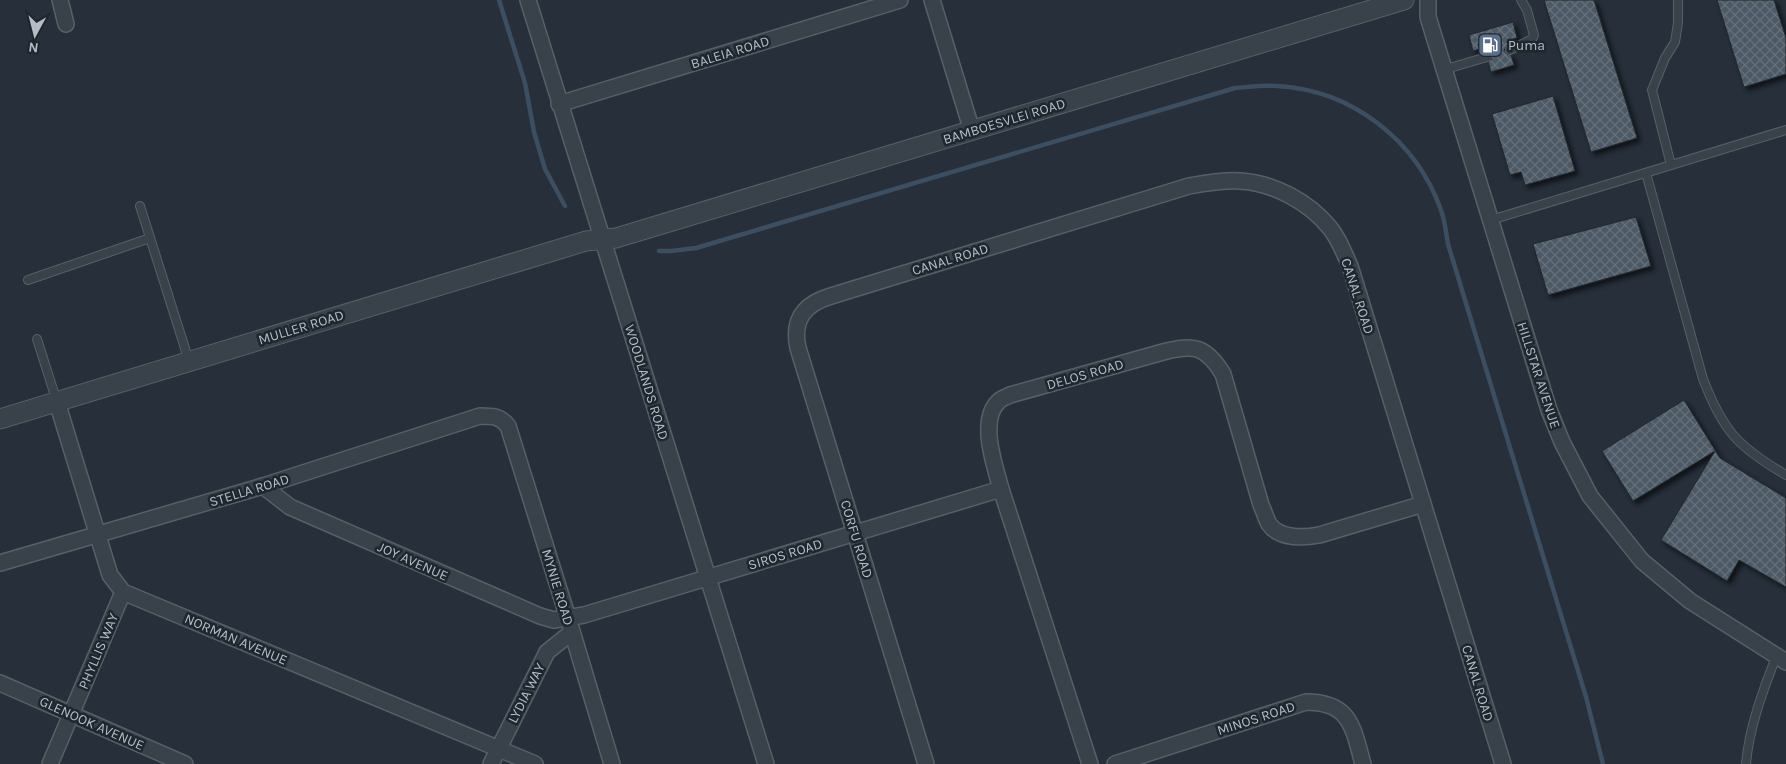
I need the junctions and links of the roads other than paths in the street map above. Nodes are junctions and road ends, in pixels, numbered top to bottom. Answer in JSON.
{"nodes":[{"id":1,"x":60,"y":0,"type":"edge"},
{"id":2,"x":528,"y":0,"type":"edge"},
{"id":3,"x":900,"y":0,"type":"edge"},
{"id":4,"x":932,"y":0,"type":"edge"},
{"id":5,"x":1404,"y":0,"type":"edge"},
{"id":6,"x":1428,"y":0,"type":"edge"},
{"id":7,"x":1521,"y":0,"type":"edge"},
{"id":8,"x":1678,"y":0,"type":"edge"},
{"id":9,"x":66,"y":24,"type":"dead end"},
{"id":10,"x":1510,"y":50,"type":"dead end"},
{"id":11,"x":1487,"y":57,"type":"dead end"},
{"id":12,"x":1446,"y":69,"type":"junction"},
{"id":13,"x":559,"y":104,"type":"junction"},
{"id":14,"x":1786,"y":130,"type":"edge"},
{"id":15,"x":972,"y":131,"type":"junction"},
{"id":16,"x":1671,"y":165,"type":"junction"},
{"id":17,"x":1646,"y":173,"type":"junction"},
{"id":18,"x":140,"y":206,"type":"dead end"},
{"id":19,"x":1491,"y":220,"type":"junction"},
{"id":20,"x":150,"y":238,"type":"junction"},
{"id":21,"x":604,"y":240,"type":"junction"},
{"id":22,"x":28,"y":280,"type":"dead end"},
{"id":23,"x":802,"y":314,"type":"joint"},
{"id":24,"x":37,"y":339,"type":"dead end"},
{"id":25,"x":189,"y":361,"type":"junction"},
{"id":26,"x":57,"y":402,"type":"junction"},
{"id":27,"x":496,"y":416,"type":"joint"},
{"id":28,"x":0,"y":419,"type":"edge"},
{"id":29,"x":1786,"y":475,"type":"edge"},
{"id":30,"x":263,"y":486,"type":"junction"},
{"id":31,"x":1001,"y":489,"type":"junction"},
{"id":32,"x":1423,"y":504,"type":"junction"},
{"id":33,"x":855,"y":533,"type":"junction"},
{"id":34,"x":97,"y":535,"type":"junction"},
{"id":35,"x":0,"y":563,"type":"edge"},
{"id":36,"x":708,"y":578,"type":"junction"},
{"id":37,"x":123,"y":592,"type":"junction"},
{"id":38,"x":570,"y":625,"type":"junction"},
{"id":39,"x":1781,"y":659,"type":"edge"},
{"id":40,"x":0,"y":683,"type":"edge"},
{"id":41,"x":72,"y":714,"type":"junction"},
{"id":42,"x":498,"y":748,"type":"junction"},
{"id":43,"x":50,"y":764,"type":"edge"},
{"id":44,"x":185,"y":764,"type":"edge"},
{"id":45,"x":491,"y":764,"type":"edge"},
{"id":46,"x":535,"y":764,"type":"edge"},
{"id":47,"x":612,"y":764,"type":"edge"},
{"id":48,"x":766,"y":764,"type":"edge"},
{"id":49,"x":926,"y":764,"type":"edge"},
{"id":50,"x":1090,"y":764,"type":"edge"},
{"id":51,"x":1115,"y":764,"type":"edge"},
{"id":52,"x":1363,"y":764,"type":"edge"},
{"id":53,"x":1503,"y":764,"type":"edge"},
{"id":54,"x":1746,"y":764,"type":"edge"}],
"edges":[{"from":1,"to":9,"type":"street"},
{"from":2,"to":13,"type":"street","name":"WOODLANDS ROAD"},
{"from":3,"to":13,"type":"street","name":"BALEIA ROAD"},
{"from":4,"to":15,"type":"street"},
{"from":5,"to":15,"type":"street","name":"BAMBOESVLEI ROAD"},
{"from":6,"to":12,"type":"street","name":"HILLSTAR AVENUE"},
{"from":7,"to":10,"type":"lane"},
{"from":8,"to":16,"type":"lane"},
{"from":11,"to":12,"type":"lane"},
{"from":12,"to":19,"type":"street","name":"HILLSTAR AVENUE"},
{"from":13,"to":21,"type":"street","name":"WOODLANDS ROAD"},
{"from":14,"to":16,"type":"lane"},
{"from":15,"to":21,"type":"street","name":"BAMBOESVLEI ROAD"},
{"from":16,"to":17,"type":"lane"},
{"from":17,"to":19,"type":"lane"},
{"from":17,"to":29,"type":"lane"},
{"from":18,"to":20,"type":"lane"},
{"from":19,"to":39,"type":"street","name":"HILLSTAR AVENUE"},
{"from":20,"to":22,"type":"lane"},
{"from":20,"to":25,"type":"lane"},
{"from":21,"to":25,"type":"street","name":"MULLER ROAD"},
{"from":21,"to":36,"type":"street","name":"WOODLANDS ROAD"},
{"from":23,"to":32,"type":"street","name":"CANAL ROAD"},
{"from":23,"to":33,"type":"street","name":"CORFU ROAD"},
{"from":24,"to":26,"type":"lane"},
{"from":25,"to":26,"type":"street","name":"MULLER ROAD"},
{"from":26,"to":28,"type":"street","name":"MULLER ROAD"},
{"from":26,"to":34,"type":"street"},
{"from":27,"to":30,"type":"street","name":"STELLA ROAD"},
{"from":27,"to":38,"type":"street","name":"MYNIE ROAD"},
{"from":30,"to":34,"type":"street","name":"STELLA ROAD"},
{"from":30,"to":38,"type":"street","name":"JOY AVENUE"},
{"from":31,"to":32,"type":"street","name":"DELOS ROAD"},
{"from":31,"to":33,"type":"street","name":"SIROS ROAD"},
{"from":31,"to":50,"type":"street","name":"DELOS ROAD"},
{"from":32,"to":53,"type":"street","name":"CANAL ROAD"},
{"from":33,"to":36,"type":"street","name":"SIROS ROAD"},
{"from":33,"to":49,"type":"street","name":"CORFU ROAD"},
{"from":34,"to":35,"type":"street","name":"STELLA ROAD"},
{"from":34,"to":37,"type":"street"},
{"from":36,"to":38,"type":"street","name":"SIROS ROAD"},
{"from":36,"to":48,"type":"street","name":"WOODLANDS ROAD"},
{"from":37,"to":41,"type":"street","name":"PHYLLIS WAY"},
{"from":37,"to":42,"type":"street","name":"NORMAN AVENUE"},
{"from":38,"to":42,"type":"street","name":"LYDIA WAY"},
{"from":38,"to":47,"type":"street","name":"MYNIE ROAD"},
{"from":39,"to":54,"type":"lane"},
{"from":40,"to":41,"type":"street","name":"GLENOOK AVENUE"},
{"from":41,"to":43,"type":"street","name":"PHYLLIS WAY"},
{"from":41,"to":44,"type":"street","name":"GLENOOK AVENUE"},
{"from":42,"to":45,"type":"street","name":"LYDIA WAY"},
{"from":42,"to":46,"type":"street","name":"NORMAN AVENUE"},
{"from":51,"to":52,"type":"street","name":"MINOS ROAD"}]}
